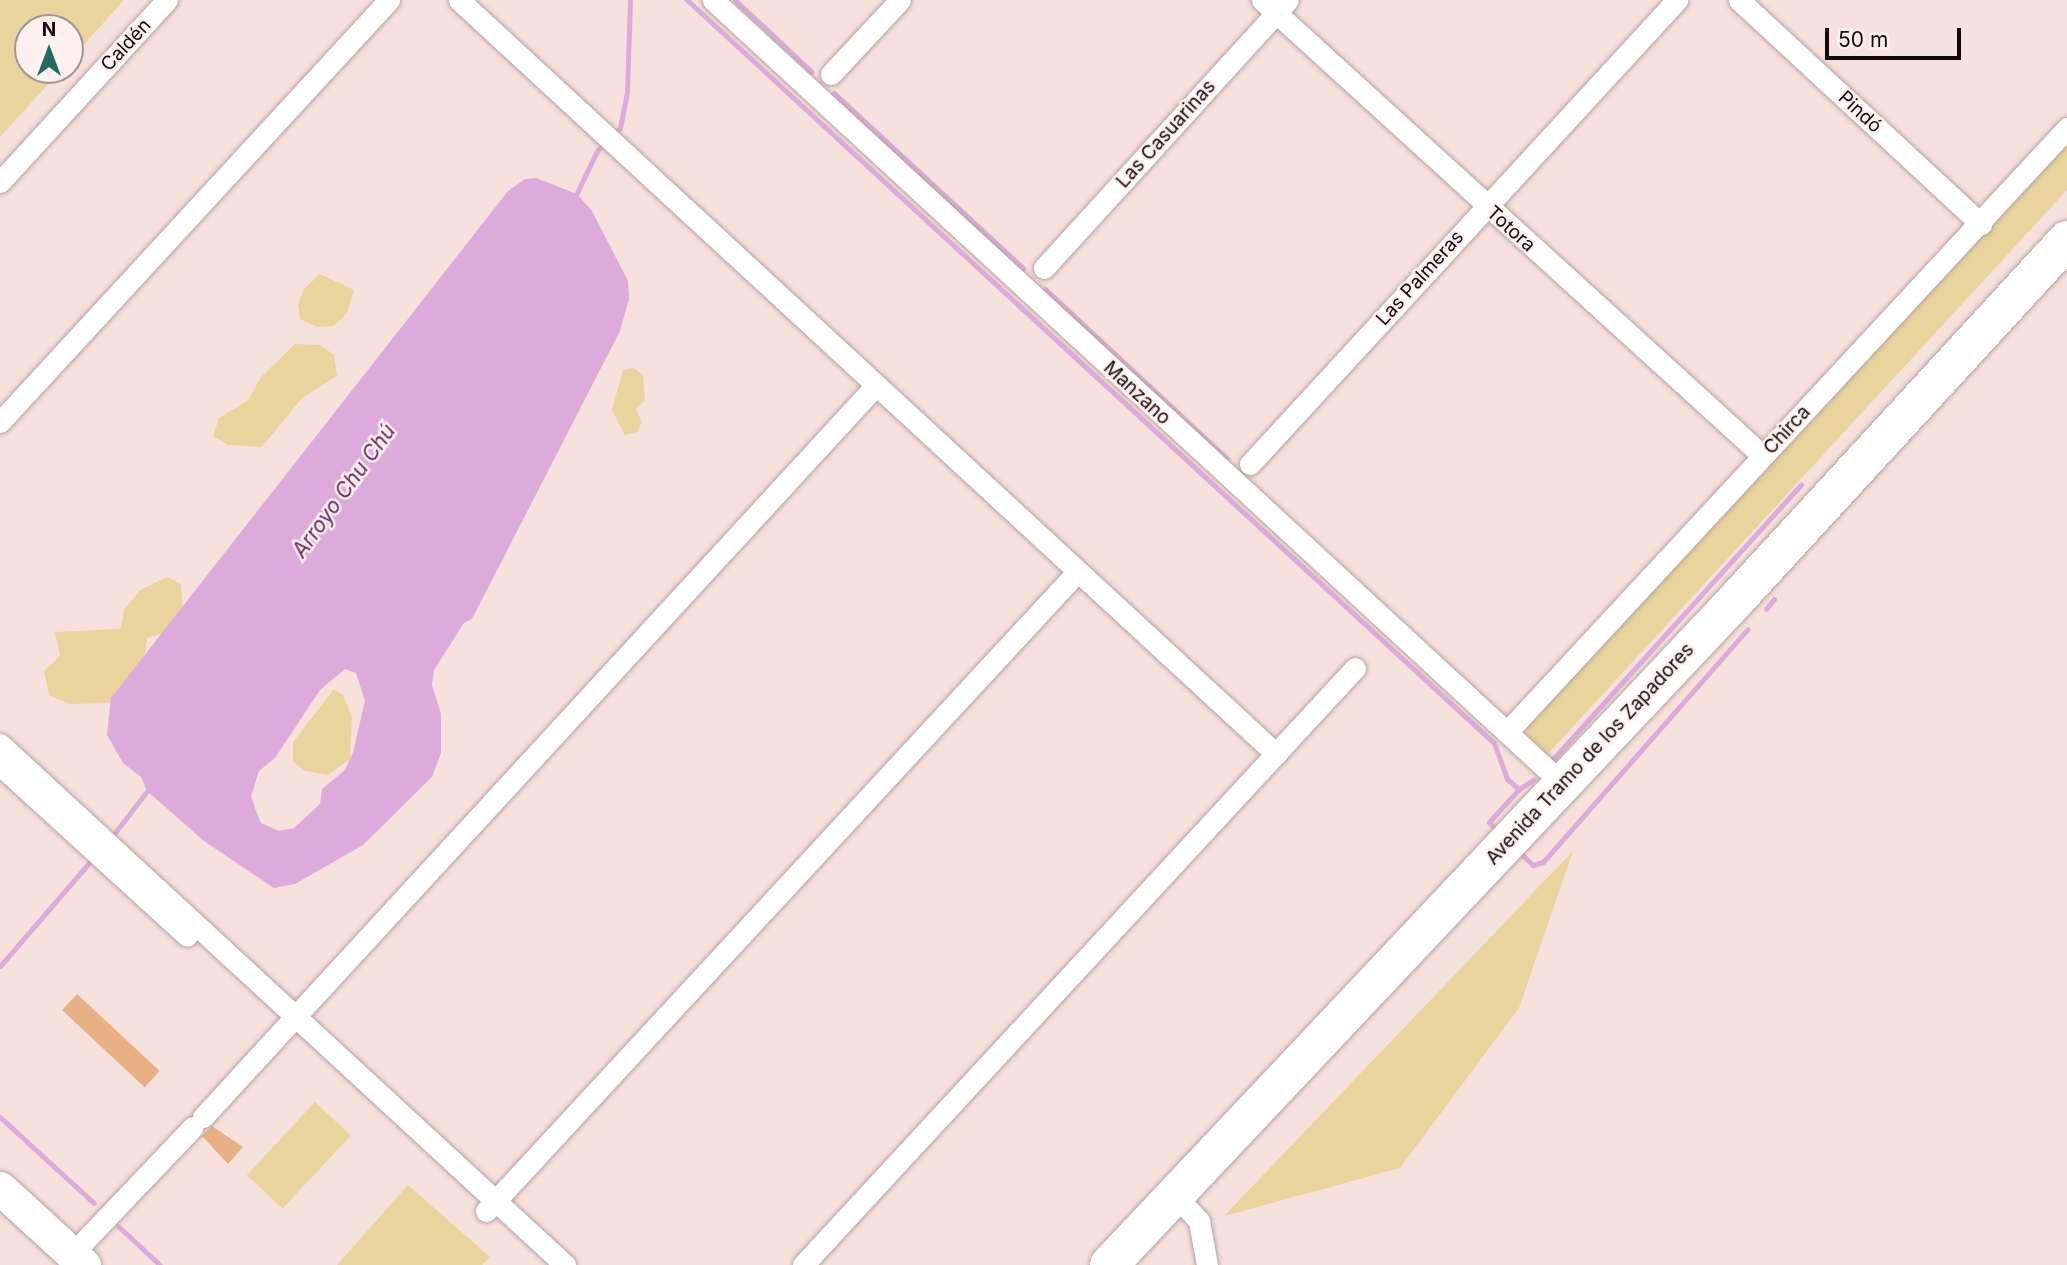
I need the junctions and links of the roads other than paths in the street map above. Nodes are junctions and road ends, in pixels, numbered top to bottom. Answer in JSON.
{"nodes":[{"id":1,"x":167,"y":0,"type":"edge"},
{"id":2,"x":388,"y":0,"type":"edge"},
{"id":3,"x":459,"y":0,"type":"edge"},
{"id":4,"x":713,"y":0,"type":"edge"},
{"id":5,"x":900,"y":0,"type":"edge"},
{"id":6,"x":1677,"y":0,"type":"edge"},
{"id":7,"x":1739,"y":0,"type":"edge"},
{"id":8,"x":1275,"y":4,"type":"edge"},
{"id":9,"x":831,"y":74,"type":"dead end"},
{"id":10,"x":2067,"y":128,"type":"edge"},
{"id":11,"x":0,"y":182,"type":"edge"},
{"id":12,"x":1486,"y":206,"type":"junction"},
{"id":13,"x":1981,"y":225,"type":"junction"},
{"id":14,"x":2067,"y":240,"type":"edge"},
{"id":15,"x":1044,"y":268,"type":"dead end"},
{"id":16,"x":876,"y":385,"type":"junction"},
{"id":17,"x":0,"y":422,"type":"edge"},
{"id":18,"x":1763,"y":456,"type":"junction"},
{"id":19,"x":1250,"y":464,"type":"dead end"},
{"id":20,"x":1077,"y":572,"type":"junction"},
{"id":21,"x":1355,"y":668,"type":"dead end"},
{"id":22,"x":1507,"y":732,"type":"junction"},
{"id":23,"x":0,"y":744,"type":"edge"},
{"id":24,"x":1276,"y":754,"type":"junction"},
{"id":25,"x":0,"y":765,"type":"edge"},
{"id":26,"x":1563,"y":784,"type":"junction"},
{"id":27,"x":102,"y":848,"type":"junction"},
{"id":28,"x":291,"y":1021,"type":"junction"},
{"id":29,"x":0,"y":1188,"type":"edge"},
{"id":30,"x":1174,"y":1194,"type":"junction"},
{"id":31,"x":491,"y":1205,"type":"junction"},
{"id":32,"x":78,"y":1260,"type":"edge"},
{"id":33,"x":544,"y":1265,"type":"edge"},
{"id":34,"x":565,"y":1265,"type":"edge"},
{"id":35,"x":803,"y":1265,"type":"edge"},
{"id":36,"x":1110,"y":1265,"type":"edge"},
{"id":37,"x":1207,"y":1265,"type":"edge"}],
"edges":[{"from":1,"to":11,"type":"street","name":"Caldén"},
{"from":2,"to":17,"type":"street"},
{"from":3,"to":16,"type":"street"},
{"from":4,"to":22,"type":"street","name":"Manzano"},
{"from":5,"to":9,"type":"street"},
{"from":6,"to":12,"type":"street","name":"Las Palmeras"},
{"from":7,"to":13,"type":"street","name":"Pindó"},
{"from":8,"to":12,"type":"street","name":"Totora"},
{"from":8,"to":15,"type":"street","name":"Las Casuarinas"},
{"from":10,"to":13,"type":"street","name":"Chirca"},
{"from":12,"to":18,"type":"street","name":"Totora"},
{"from":12,"to":19,"type":"street","name":"Las Palmeras"},
{"from":13,"to":18,"type":"street","name":"Chirca"},
{"from":14,"to":26,"type":"highway","name":"Avenida Tramo de los Zapadores"},
{"from":16,"to":20,"type":"street"},
{"from":16,"to":28,"type":"street"},
{"from":18,"to":22,"type":"street","name":"Chirca"},
{"from":20,"to":24,"type":"street"},
{"from":20,"to":31,"type":"street"},
{"from":21,"to":24,"type":"street"},
{"from":22,"to":26,"type":"street","name":"Manzano"},
{"from":23,"to":27,"type":"street"},
{"from":24,"to":35,"type":"street"},
{"from":25,"to":27,"type":"street"},
{"from":26,"to":30,"type":"highway","name":"Avenida Tramo de los Zapadores"},
{"from":27,"to":28,"type":"street"},
{"from":28,"to":31,"type":"street"},
{"from":28,"to":32,"type":"street"},
{"from":29,"to":32,"type":"main road"},
{"from":30,"to":36,"type":"highway","name":"Avenida Tramo de los Zapadores"},
{"from":30,"to":37,"type":"street"},
{"from":31,"to":33,"type":"street"},
{"from":31,"to":34,"type":"street"}]}
